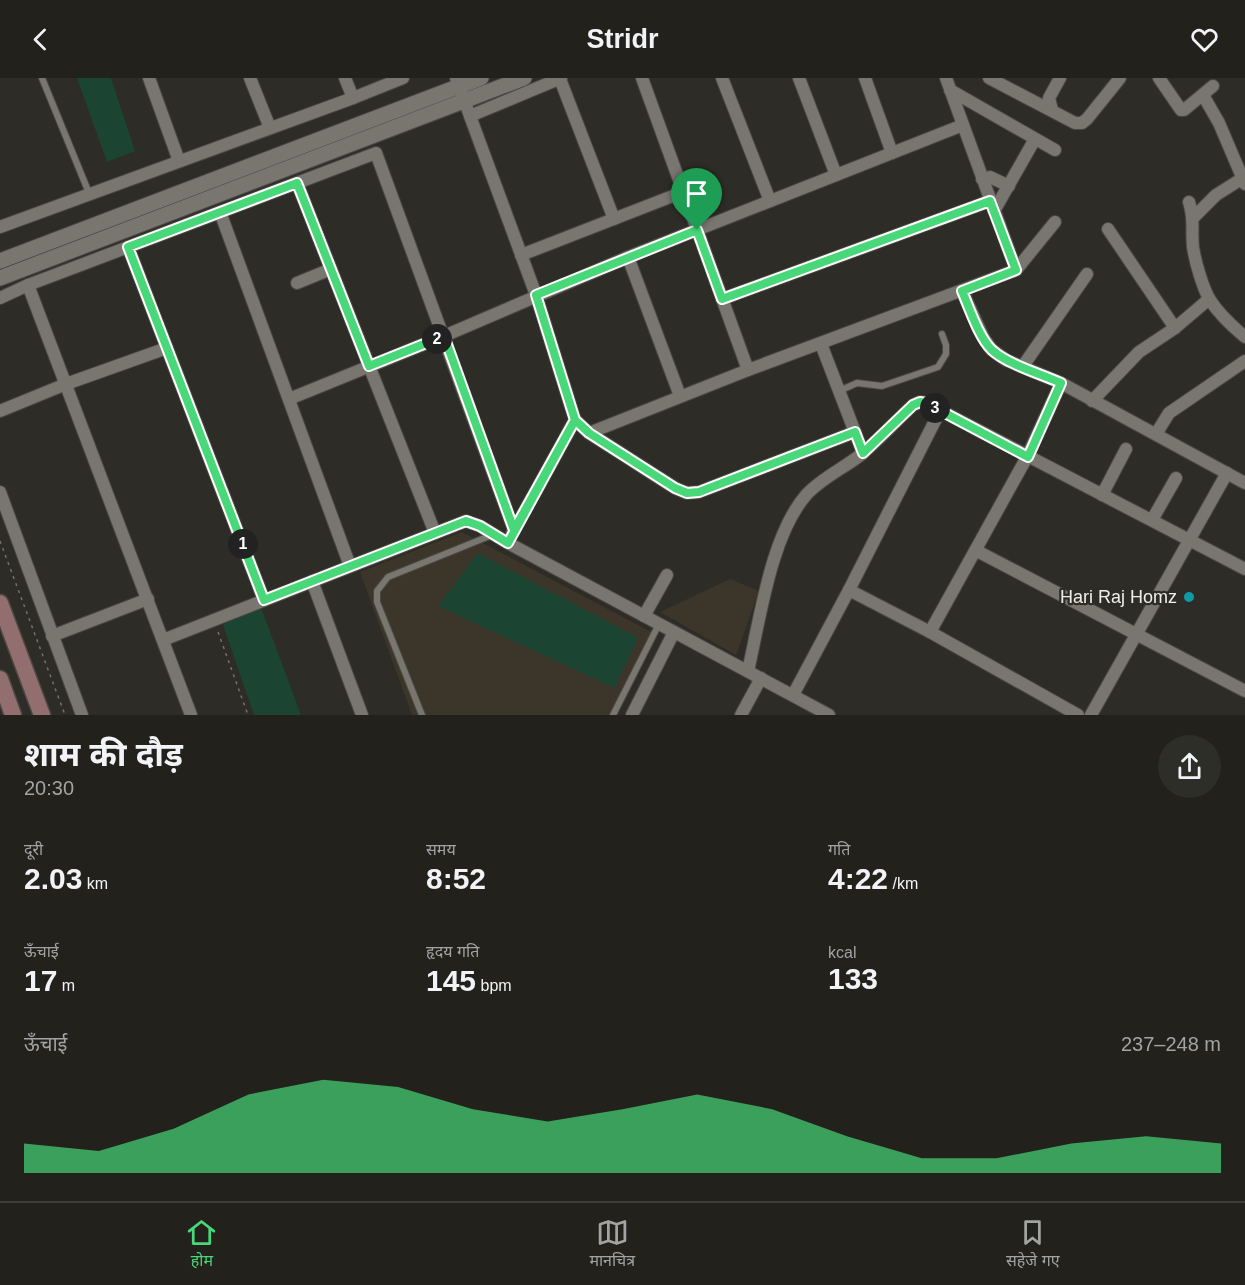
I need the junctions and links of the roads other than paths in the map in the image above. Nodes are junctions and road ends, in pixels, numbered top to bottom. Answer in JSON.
{"nodes":[{"id":1,"x":42,"y":78,"type":"edge"},
{"id":2,"x":149,"y":78,"type":"edge"},
{"id":3,"x":250,"y":78,"type":"edge"},
{"id":4,"x":345,"y":78,"type":"edge"},
{"id":5,"x":403,"y":78,"type":"edge"},
{"id":6,"x":481,"y":78,"type":"edge"},
{"id":7,"x":524,"y":78,"type":"edge"},
{"id":8,"x":561,"y":78,"type":"edge"},
{"id":9,"x":642,"y":78,"type":"edge"},
{"id":10,"x":722,"y":78,"type":"edge"},
{"id":11,"x":799,"y":78,"type":"edge"},
{"id":12,"x":865,"y":78,"type":"edge"},
{"id":13,"x":989,"y":78,"type":"edge"},
{"id":14,"x":1060,"y":78,"type":"edge"},
{"id":15,"x":1120,"y":78,"type":"edge"},
{"id":16,"x":1159,"y":78,"type":"edge"},
{"id":17,"x":458,"y":82,"type":"edge"},
{"id":18,"x":948,"y":84,"type":"edge"},
{"id":19,"x":353,"y":99,"type":"junction"},
{"id":20,"x":468,"y":109,"type":"junction"},
{"id":21,"x":1052,"y":110,"type":"junction"},
{"id":22,"x":963,"y":125,"type":"junction"},
{"id":23,"x":270,"y":128,"type":"junction"},
{"id":24,"x":1035,"y":139,"type":"junction"},
{"id":25,"x":1055,"y":150,"type":"dead end"},
{"id":26,"x":892,"y":153,"type":"junction"},
{"id":27,"x":179,"y":161,"type":"junction"},
{"id":28,"x":836,"y":175,"type":"junction"},
{"id":29,"x":982,"y":179,"type":"junction"},
{"id":30,"x":1244,"y":181,"type":"edge"},
{"id":31,"x":297,"y":183,"type":"junction"},
{"id":32,"x":1009,"y":186,"type":"junction"},
{"id":33,"x":683,"y":192,"type":"junction"},
{"id":34,"x":89,"y":193,"type":"junction"},
{"id":35,"x":770,"y":201,"type":"junction"},
{"id":36,"x":1189,"y":202,"type":"dead end"},
{"id":37,"x":992,"y":206,"type":"junction"},
{"id":38,"x":220,"y":212,"type":"junction"},
{"id":39,"x":1194,"y":217,"type":"junction"},
{"id":40,"x":614,"y":219,"type":"junction"},
{"id":41,"x":1055,"y":222,"type":"dead end"},
{"id":42,"x":0,"y":225,"type":"edge"},
{"id":43,"x":1108,"y":229,"type":"dead end"},
{"id":44,"x":697,"y":230,"type":"junction"},
{"id":45,"x":128,"y":247,"type":"junction"},
{"id":46,"x":521,"y":255,"type":"junction"},
{"id":47,"x":628,"y":257,"type":"junction"},
{"id":48,"x":0,"y":261,"type":"edge"},
{"id":49,"x":331,"y":269,"type":"junction"},
{"id":50,"x":1016,"y":270,"type":"junction"},
{"id":51,"x":1086,"y":274,"type":"dead end"},
{"id":52,"x":0,"y":278,"type":"edge"},
{"id":53,"x":297,"y":283,"type":"dead end"},
{"id":54,"x":28,"y":285,"type":"junction"},
{"id":55,"x":962,"y":291,"type":"junction"},
{"id":56,"x":536,"y":295,"type":"junction"},
{"id":57,"x":0,"y":298,"type":"edge"},
{"id":58,"x":722,"y":299,"type":"junction"},
{"id":59,"x":1209,"y":299,"type":"junction"},
{"id":60,"x":1175,"y":328,"type":"junction"},
{"id":61,"x":942,"y":334,"type":"dead end"},
{"id":62,"x":444,"y":336,"type":"junction"},
{"id":63,"x":1245,"y":337,"type":"edge"},
{"id":64,"x":821,"y":344,"type":"junction"},
{"id":65,"x":167,"y":348,"type":"junction"},
{"id":66,"x":1245,"y":361,"type":"edge"},
{"id":67,"x":369,"y":366,"type":"junction"},
{"id":68,"x":1023,"y":366,"type":"junction"},
{"id":69,"x":748,"y":370,"type":"junction"},
{"id":70,"x":1061,"y":383,"type":"junction"},
{"id":71,"x":66,"y":384,"type":"junction"},
{"id":72,"x":839,"y":391,"type":"junction"},
{"id":73,"x":680,"y":396,"type":"junction"},
{"id":74,"x":288,"y":399,"type":"junction"},
{"id":75,"x":1092,"y":401,"type":"junction"},
{"id":76,"x":0,"y":411,"type":"edge"},
{"id":77,"x":940,"y":411,"type":"junction"},
{"id":78,"x":575,"y":420,"type":"junction"},
{"id":79,"x":855,"y":432,"type":"junction"},
{"id":80,"x":589,"y":433,"type":"junction"},
{"id":81,"x":1156,"y":434,"type":"junction"},
{"id":82,"x":1126,"y":449,"type":"dead end"},
{"id":83,"x":863,"y":453,"type":"junction"},
{"id":84,"x":1028,"y":457,"type":"junction"},
{"id":85,"x":1227,"y":473,"type":"junction"},
{"id":86,"x":1176,"y":478,"type":"dead end"},
{"id":87,"x":1245,"y":483,"type":"edge"},
{"id":88,"x":0,"y":492,"type":"edge"},
{"id":89,"x":1102,"y":495,"type":"junction"},
{"id":90,"x":1152,"y":520,"type":"junction"},
{"id":91,"x":514,"y":530,"type":"junction"},
{"id":92,"x":435,"y":533,"type":"junction"},
{"id":93,"x":494,"y":535,"type":"junction"},
{"id":94,"x":1189,"y":539,"type":"junction"},
{"id":95,"x":508,"y":543,"type":"junction"},
{"id":96,"x":977,"y":551,"type":"junction"},
{"id":97,"x":350,"y":566,"type":"junction"},
{"id":98,"x":1245,"y":569,"type":"edge"},
{"id":99,"x":667,"y":575,"type":"dead end"},
{"id":100,"x":312,"y":581,"type":"junction"},
{"id":101,"x":849,"y":590,"type":"junction"},
{"id":102,"x":148,"y":599,"type":"junction"},
{"id":103,"x":264,"y":600,"type":"junction"},
{"id":104,"x":0,"y":603,"type":"edge"},
{"id":105,"x":644,"y":616,"type":"junction"},
{"id":106,"x":659,"y":624,"type":"junction"},
{"id":107,"x":674,"y":632,"type":"junction"},
{"id":108,"x":930,"y":632,"type":"junction"},
{"id":109,"x":1136,"y":633,"type":"junction"},
{"id":110,"x":52,"y":636,"type":"junction"},
{"id":111,"x":163,"y":640,"type":"junction"},
{"id":112,"x":748,"y":671,"type":"junction"},
{"id":113,"x":761,"y":678,"type":"junction"},
{"id":114,"x":0,"y":679,"type":"edge"},
{"id":115,"x":1245,"y":691,"type":"edge"},
{"id":116,"x":793,"y":695,"type":"junction"},
{"id":117,"x":821,"y":713,"type":"edge"},
{"id":118,"x":13,"y":715,"type":"edge"},
{"id":119,"x":42,"y":715,"type":"edge"},
{"id":120,"x":82,"y":715,"type":"edge"},
{"id":121,"x":191,"y":715,"type":"edge"},
{"id":122,"x":362,"y":715,"type":"edge"},
{"id":123,"x":422,"y":715,"type":"edge"},
{"id":124,"x":613,"y":715,"type":"edge"},
{"id":125,"x":632,"y":715,"type":"edge"},
{"id":126,"x":741,"y":715,"type":"edge"},
{"id":127,"x":1078,"y":715,"type":"edge"},
{"id":128,"x":1091,"y":715,"type":"edge"}],
"edges":[{"from":1,"to":34,"type":"lane"},
{"from":2,"to":27,"type":"street"},
{"from":3,"to":23,"type":"street"},
{"from":4,"to":19,"type":"street"},
{"from":5,"to":19,"type":"street"},
{"from":6,"to":17,"type":"street"},
{"from":7,"to":20,"type":"street"},
{"from":8,"to":20,"type":"street"},
{"from":8,"to":40,"type":"street"},
{"from":9,"to":33,"type":"street"},
{"from":10,"to":35,"type":"street"},
{"from":11,"to":28,"type":"street"},
{"from":12,"to":26,"type":"street"},
{"from":13,"to":21,"type":"street"},
{"from":14,"to":21,"type":"street"},
{"from":15,"to":21,"type":"street"},
{"from":16,"to":30,"type":"street"},
{"from":17,"to":20,"type":"street"},
{"from":17,"to":48,"type":"street"},
{"from":18,"to":22,"type":"street"},
{"from":18,"to":24,"type":"street"},
{"from":19,"to":23,"type":"street"},
{"from":20,"to":46,"type":"street"},
{"from":20,"to":52,"type":"street"},
{"from":22,"to":26,"type":"street"},
{"from":22,"to":29,"type":"street"},
{"from":23,"to":27,"type":"street"},
{"from":24,"to":25,"type":"street"},
{"from":24,"to":32,"type":"street"},
{"from":26,"to":28,"type":"street"},
{"from":27,"to":34,"type":"street"},
{"from":28,"to":35,"type":"street"},
{"from":29,"to":32,"type":"street"},
{"from":29,"to":37,"type":"street"},
{"from":30,"to":39,"type":"street"},
{"from":31,"to":38,"type":"street"},
{"from":31,"to":49,"type":"street"},
{"from":31,"to":62,"type":"street"},
{"from":32,"to":37,"type":"street"},
{"from":33,"to":40,"type":"street"},
{"from":33,"to":44,"type":"street"},
{"from":34,"to":42,"type":"street"},
{"from":35,"to":44,"type":"street"},
{"from":36,"to":39,"type":"street"},
{"from":37,"to":50,"type":"street"},
{"from":37,"to":58,"type":"street"},
{"from":38,"to":45,"type":"street"},
{"from":38,"to":74,"type":"street"},
{"from":39,"to":59,"type":"street"},
{"from":40,"to":46,"type":"street"},
{"from":41,"to":50,"type":"street"},
{"from":43,"to":60,"type":"street"},
{"from":44,"to":47,"type":"street"},
{"from":44,"to":58,"type":"street"},
{"from":45,"to":54,"type":"street"},
{"from":45,"to":65,"type":"street"},
{"from":46,"to":56,"type":"street"},
{"from":47,"to":56,"type":"street"},
{"from":47,"to":73,"type":"street"},
{"from":49,"to":53,"type":"street"},
{"from":49,"to":67,"type":"street"},
{"from":50,"to":55,"type":"street"},
{"from":51,"to":68,"type":"street"},
{"from":54,"to":57,"type":"street"},
{"from":54,"to":71,"type":"street"},
{"from":55,"to":64,"type":"street"},
{"from":55,"to":68,"type":"street"},
{"from":56,"to":62,"type":"street"},
{"from":56,"to":78,"type":"street"},
{"from":58,"to":69,"type":"street"},
{"from":59,"to":60,"type":"street"},
{"from":59,"to":63,"type":"street"},
{"from":60,"to":75,"type":"street"},
{"from":61,"to":72,"type":"lane"},
{"from":62,"to":67,"type":"street"},
{"from":62,"to":91,"type":"street"},
{"from":64,"to":69,"type":"street"},
{"from":64,"to":72,"type":"street"},
{"from":65,"to":71,"type":"street"},
{"from":65,"to":103,"type":"street"},
{"from":66,"to":81,"type":"street"},
{"from":67,"to":74,"type":"street"},
{"from":67,"to":92,"type":"street"},
{"from":68,"to":70,"type":"street"},
{"from":69,"to":73,"type":"street"},
{"from":70,"to":75,"type":"street"},
{"from":70,"to":84,"type":"street"},
{"from":71,"to":76,"type":"street"},
{"from":71,"to":102,"type":"street"},
{"from":72,"to":79,"type":"street"},
{"from":73,"to":80,"type":"street"},
{"from":74,"to":97,"type":"street"},
{"from":75,"to":81,"type":"street"},
{"from":77,"to":83,"type":"street"},
{"from":77,"to":84,"type":"street"},
{"from":77,"to":101,"type":"street"},
{"from":78,"to":80,"type":"street"},
{"from":78,"to":91,"type":"street"},
{"from":79,"to":80,"type":"street"},
{"from":79,"to":83,"type":"street"},
{"from":81,"to":85,"type":"street"},
{"from":82,"to":89,"type":"street"},
{"from":83,"to":112,"type":"street"},
{"from":84,"to":89,"type":"street"},
{"from":84,"to":96,"type":"street"},
{"from":85,"to":87,"type":"street"},
{"from":85,"to":94,"type":"street"},
{"from":86,"to":90,"type":"street"},
{"from":88,"to":110,"type":"street"},
{"from":89,"to":90,"type":"street"},
{"from":90,"to":94,"type":"street"},
{"from":91,"to":95,"type":"street"},
{"from":92,"to":93,"type":"street"},
{"from":92,"to":97,"type":"street"},
{"from":93,"to":95,"type":"street"},
{"from":93,"to":123,"type":"lane"},
{"from":94,"to":98,"type":"street"},
{"from":94,"to":109,"type":"street"},
{"from":95,"to":105,"type":"street"},
{"from":96,"to":108,"type":"street"},
{"from":96,"to":109,"type":"street"},
{"from":97,"to":100,"type":"street"},
{"from":99,"to":105,"type":"street"},
{"from":100,"to":103,"type":"street"},
{"from":100,"to":122,"type":"street"},
{"from":101,"to":108,"type":"street"},
{"from":101,"to":116,"type":"street"},
{"from":102,"to":110,"type":"street"},
{"from":102,"to":111,"type":"street"},
{"from":103,"to":111,"type":"street"},
{"from":104,"to":119,"type":"main road"},
{"from":105,"to":106,"type":"street"},
{"from":106,"to":107,"type":"street"},
{"from":106,"to":124,"type":"lane"},
{"from":107,"to":112,"type":"street"},
{"from":107,"to":125,"type":"street"},
{"from":108,"to":127,"type":"street"},
{"from":109,"to":115,"type":"street"},
{"from":109,"to":128,"type":"street"},
{"from":110,"to":120,"type":"street"},
{"from":111,"to":121,"type":"street"},
{"from":112,"to":113,"type":"street"},
{"from":113,"to":116,"type":"street"},
{"from":113,"to":126,"type":"street"},
{"from":114,"to":118,"type":"main road"},
{"from":116,"to":117,"type":"street"}]}
